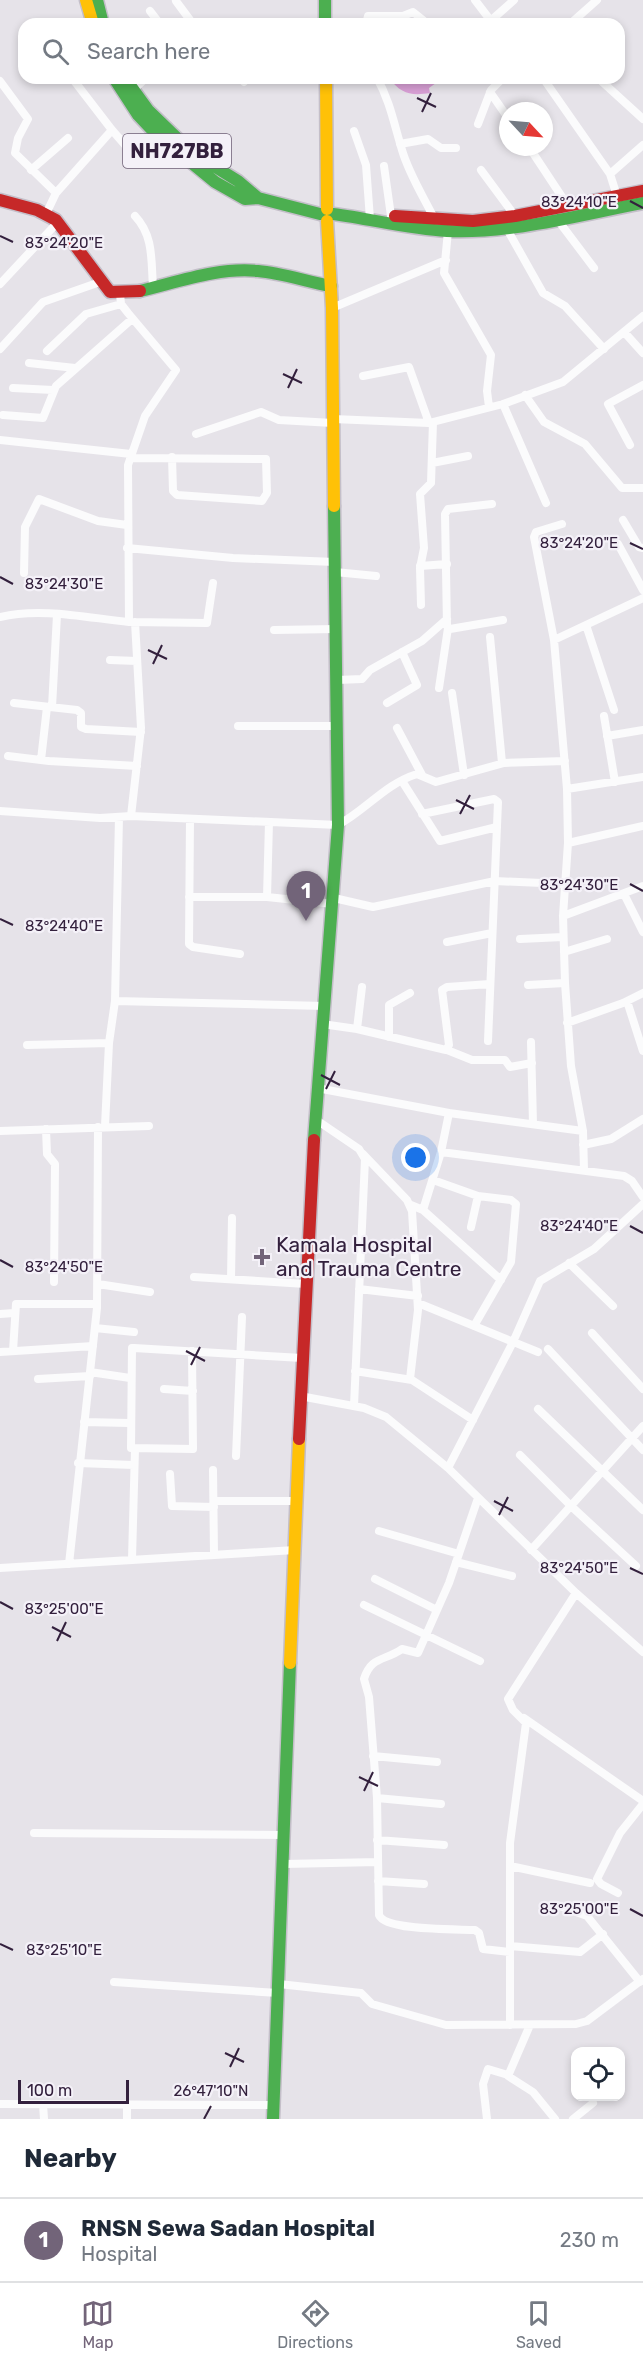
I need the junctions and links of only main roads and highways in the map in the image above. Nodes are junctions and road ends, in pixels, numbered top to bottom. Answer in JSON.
{"nodes":[{"id":1,"x":86,"y":0,"type":"edge"},
{"id":2,"x":98,"y":0,"type":"edge"},
{"id":3,"x":325,"y":0,"type":"edge"},
{"id":4,"x":91,"y":18,"type":"edge"},
{"id":5,"x":102,"y":18,"type":"edge"},
{"id":6,"x":326,"y":18,"type":"edge"},
{"id":7,"x":118,"y":84,"type":"edge"},
{"id":8,"x":130,"y":84,"type":"edge"},
{"id":9,"x":326,"y":84,"type":"edge"},
{"id":10,"x":643,"y":191,"type":"edge"},
{"id":11,"x":258,"y":198,"type":"junction"},
{"id":12,"x":0,"y":200,"type":"edge"},
{"id":13,"x":643,"y":203,"type":"edge"},
{"id":14,"x":327,"y":215,"type":"junction"},
{"id":15,"x":381,"y":218,"type":"junction"},
{"id":16,"x":331,"y":286,"type":"junction"},
{"id":17,"x":273,"y":2119,"type":"edge"}],
"edges":[{"from":1,"to":4,"type":"main road"},
{"from":2,"to":5,"type":"main road"},
{"from":3,"to":6,"type":"main road"},
{"from":7,"to":11,"type":"main road","number":"NH727BB"},
{"from":8,"to":11,"type":"main road","number":"NH727BB"},
{"from":9,"to":14,"type":"main road"},
{"from":10,"to":15,"type":"main road","number":"NH727BB"},
{"from":11,"to":14,"type":"main road","number":"NH727BB"},
{"from":12,"to":16,"type":"main road"},
{"from":13,"to":15,"type":"main road","number":"NH727BB"},
{"from":14,"to":15,"type":"main road","number":"NH727BB"},
{"from":14,"to":16,"type":"main road"},
{"from":16,"to":17,"type":"main road"}]}
